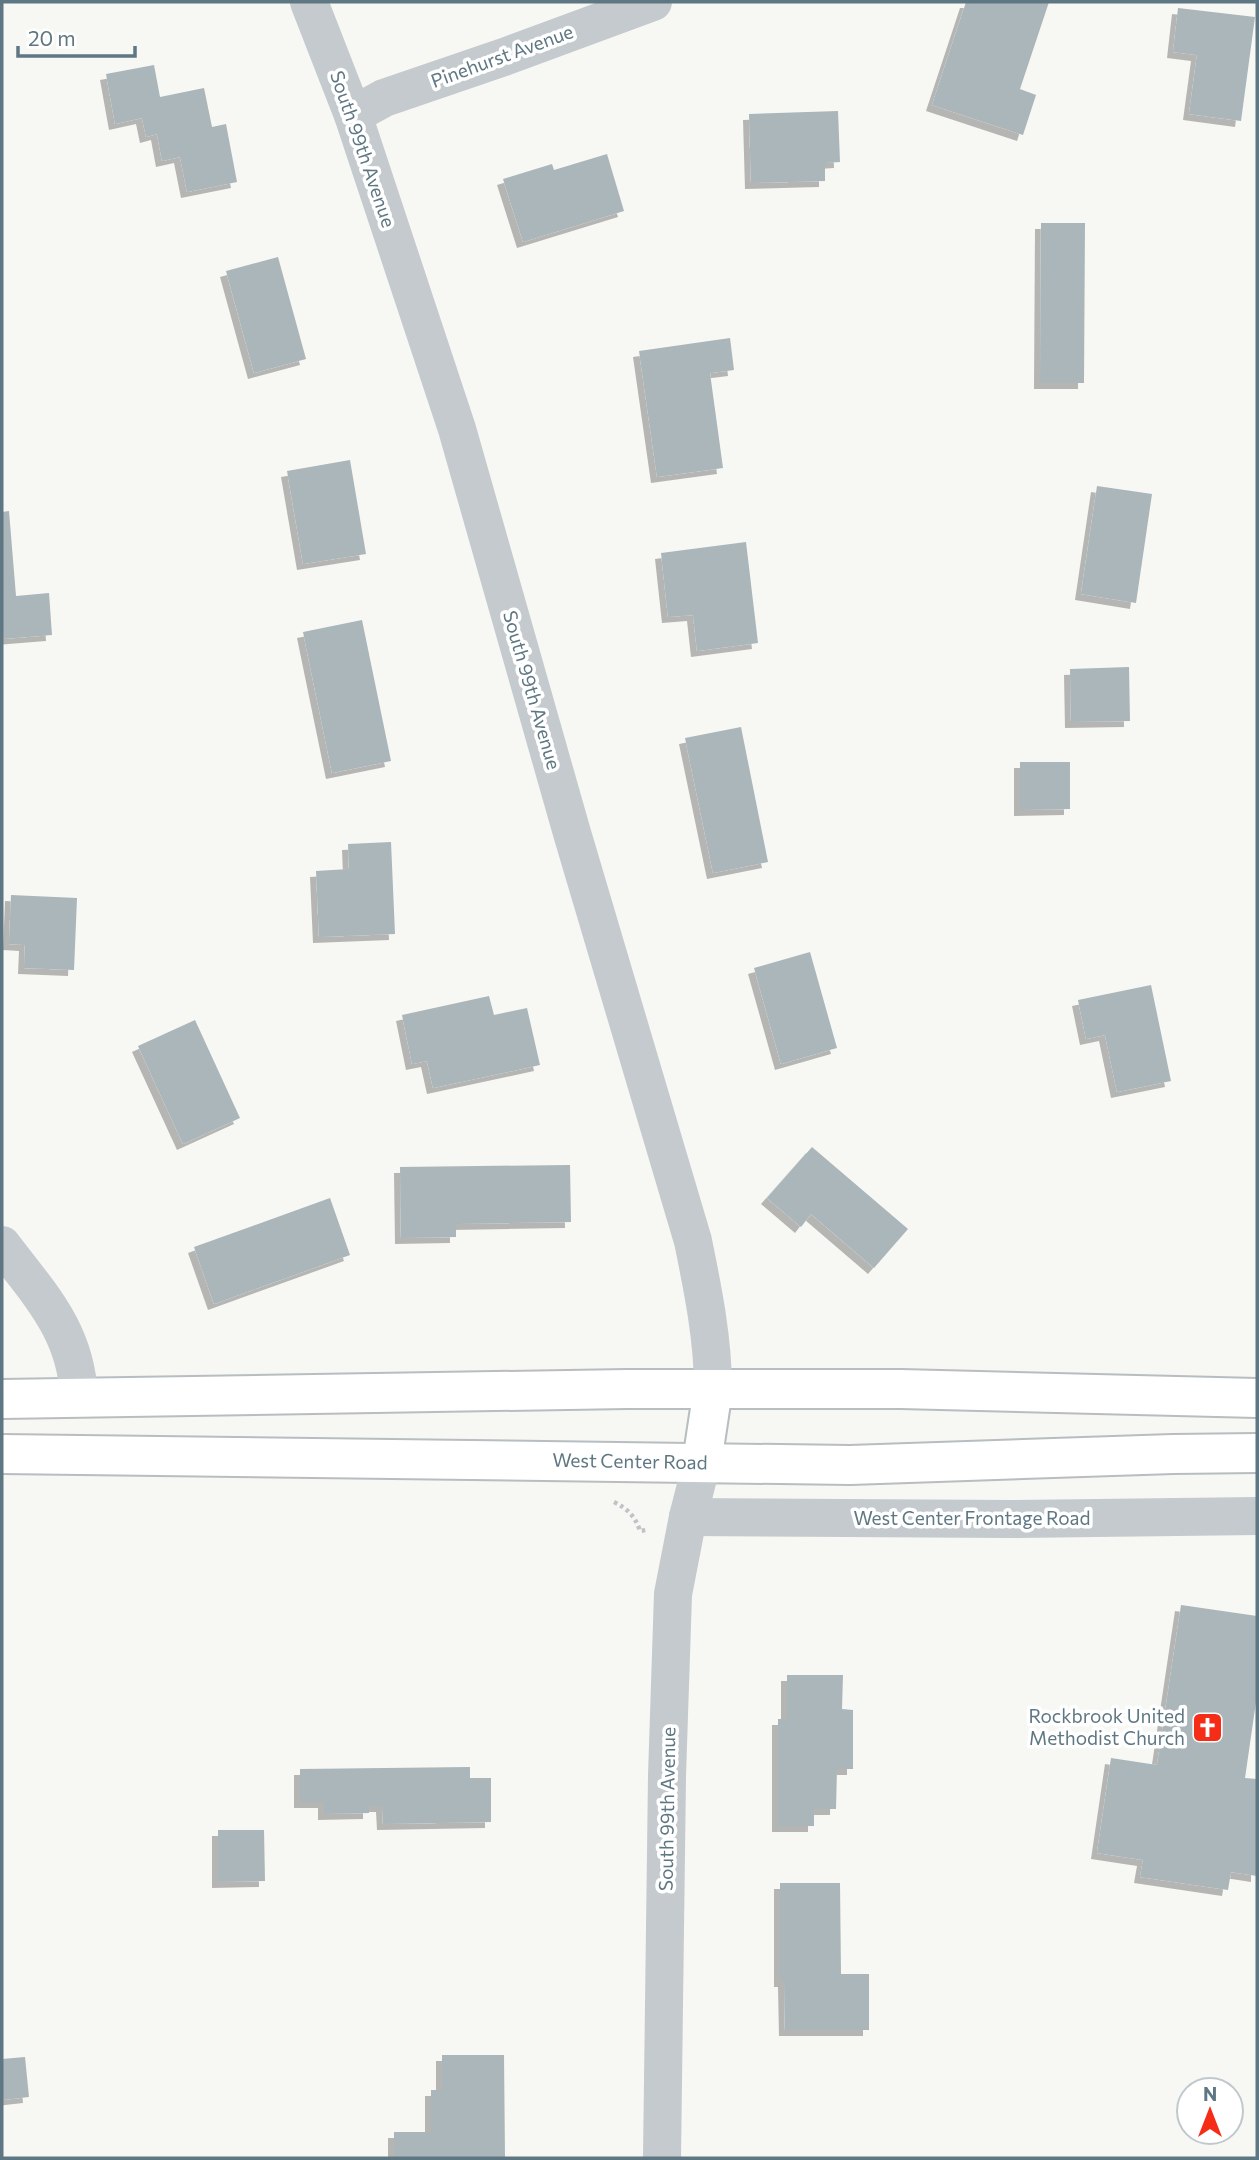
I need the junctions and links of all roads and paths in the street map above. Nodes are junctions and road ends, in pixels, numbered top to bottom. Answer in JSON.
{"nodes":[{"id":1,"x":309,"y":2,"type":"edge"},
{"id":2,"x":653,"y":2,"type":"edge"},
{"id":3,"x":353,"y":115,"type":"junction"},
{"id":4,"x":2,"y":1245,"type":"edge"},
{"id":5,"x":713,"y":1389,"type":"junction"},
{"id":6,"x":79,"y":1398,"type":"junction"},
{"id":7,"x":1257,"y":1398,"type":"edge"},
{"id":8,"x":2,"y":1399,"type":"edge"},
{"id":9,"x":1257,"y":1453,"type":"edge"},
{"id":10,"x":2,"y":1454,"type":"edge"},
{"id":11,"x":702,"y":1462,"type":"junction"},
{"id":12,"x":1257,"y":1516,"type":"edge"},
{"id":13,"x":688,"y":1517,"type":"junction"},
{"id":14,"x":662,"y":2158,"type":"edge"}],
"edges":[{"from":1,"to":3,"type":"street","name":"South 99th Avenue"},
{"from":2,"to":3,"type":"street","name":"Pinehurst Avenue"},
{"from":3,"to":5,"type":"street","name":"South 99th Avenue"},
{"from":4,"to":6,"type":"street"},
{"from":5,"to":6,"type":"main road"},
{"from":5,"to":7,"type":"main road"},
{"from":5,"to":11,"type":"main road"},
{"from":6,"to":8,"type":"main road"},
{"from":9,"to":11,"type":"main road","name":"West Center Road"},
{"from":10,"to":11,"type":"main road","name":"West Center Road"},
{"from":11,"to":13,"type":"street","name":"South 99th Avenue"},
{"from":12,"to":13,"type":"street","name":"West Center Frontage Road"},
{"from":13,"to":14,"type":"street","name":"South 99th Avenue"}]}
